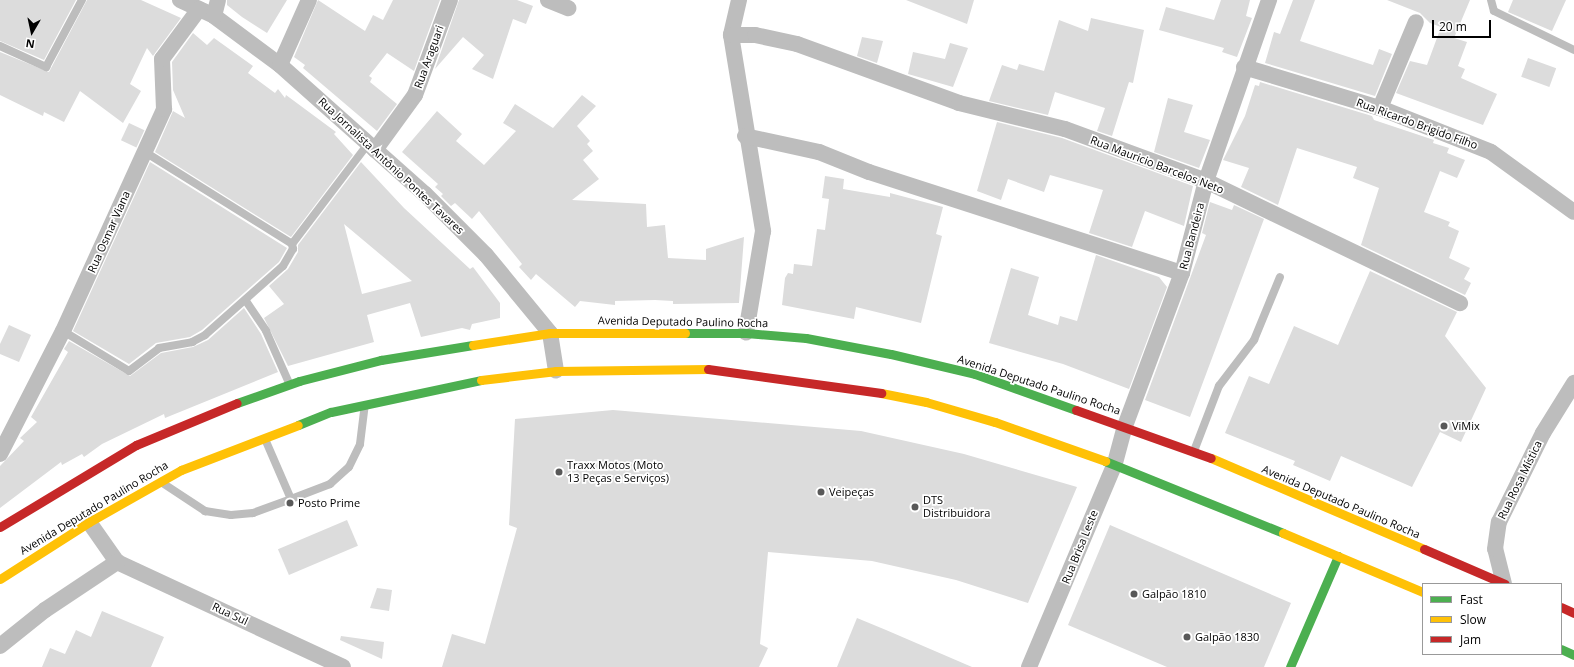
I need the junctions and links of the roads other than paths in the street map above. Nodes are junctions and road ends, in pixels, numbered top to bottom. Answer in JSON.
{"nodes":[{"id":1,"x":82,"y":0,"type":"edge"},
{"id":2,"x":180,"y":0,"type":"edge"},
{"id":3,"x":218,"y":0,"type":"edge"},
{"id":4,"x":309,"y":0,"type":"edge"},
{"id":5,"x":450,"y":0,"type":"edge"},
{"id":6,"x":548,"y":0,"type":"edge"},
{"id":7,"x":738,"y":0,"type":"edge"},
{"id":8,"x":1269,"y":0,"type":"edge"},
{"id":9,"x":1491,"y":0,"type":"edge"},
{"id":10,"x":568,"y":8,"type":"dead end"},
{"id":11,"x":199,"y":9,"type":"junction"},
{"id":12,"x":214,"y":16,"type":"junction"},
{"id":13,"x":1416,"y":22,"type":"dead end"},
{"id":14,"x":732,"y":35,"type":"junction"},
{"id":15,"x":0,"y":46,"type":"edge"},
{"id":16,"x":1574,"y":50,"type":"edge"},
{"id":17,"x":280,"y":65,"type":"junction"},
{"id":18,"x":1244,"y":67,"type":"junction"},
{"id":19,"x":1380,"y":108,"type":"junction"},
{"id":20,"x":745,"y":136,"type":"junction"},
{"id":21,"x":372,"y":147,"type":"junction"},
{"id":22,"x":145,"y":152,"type":"junction"},
{"id":23,"x":1206,"y":181,"type":"junction"},
{"id":24,"x":1574,"y":212,"type":"edge"},
{"id":25,"x":292,"y":244,"type":"junction"},
{"id":26,"x":1182,"y":273,"type":"junction"},
{"id":27,"x":1280,"y":277,"type":"dead end"},
{"id":28,"x":246,"y":301,"type":"junction"},
{"id":29,"x":1460,"y":303,"type":"dead end"},
{"id":30,"x":63,"y":331,"type":"junction"},
{"id":31,"x":550,"y":333,"type":"junction"},
{"id":32,"x":746,"y":333,"type":"junction"},
{"id":33,"x":556,"y":371,"type":"junction"},
{"id":34,"x":1574,"y":383,"type":"edge"},
{"id":35,"x":290,"y":384,"type":"junction"},
{"id":36,"x":365,"y":403,"type":"junction"},
{"id":37,"x":1125,"y":426,"type":"junction"},
{"id":38,"x":264,"y":436,"type":"junction"},
{"id":39,"x":1194,"y":452,"type":"junction"},
{"id":40,"x":0,"y":454,"type":"edge"},
{"id":41,"x":1115,"y":463,"type":"junction"},
{"id":42,"x":159,"y":481,"type":"junction"},
{"id":43,"x":291,"y":499,"type":"junction"},
{"id":44,"x":89,"y":522,"type":"junction"},
{"id":45,"x":0,"y":527,"type":"edge"},
{"id":46,"x":1338,"y":556,"type":"junction"},
{"id":47,"x":117,"y":562,"type":"junction"},
{"id":48,"x":0,"y":579,"type":"edge"},
{"id":49,"x":1503,"y":583,"type":"edge"},
{"id":50,"x":1505,"y":583,"type":"edge"},
{"id":51,"x":1422,"y":592,"type":"edge"},
{"id":52,"x":1562,"y":607,"type":"edge"},
{"id":53,"x":1574,"y":613,"type":"edge"},
{"id":54,"x":0,"y":646,"type":"edge"},
{"id":55,"x":1562,"y":649,"type":"edge"},
{"id":56,"x":1574,"y":655,"type":"edge"},
{"id":57,"x":343,"y":667,"type":"edge"},
{"id":58,"x":1029,"y":667,"type":"edge"},
{"id":59,"x":1290,"y":667,"type":"edge"}],
"edges":[{"from":1,"to":15,"type":"lane"},
{"from":2,"to":11,"type":"street","name":"Rua Jornalista Antônio Pontes Tavares"},
{"from":3,"to":12,"type":"street"},
{"from":4,"to":17,"type":"street"},
{"from":5,"to":21,"type":"street","name":"Rua Araguari"},
{"from":6,"to":10,"type":"street"},
{"from":7,"to":14,"type":"street"},
{"from":8,"to":18,"type":"street","name":"Rua Bandeira"},
{"from":9,"to":16,"type":"lane"},
{"from":11,"to":12,"type":"street","name":"Rua Jornalista Antônio Pontes Tavares"},
{"from":11,"to":22,"type":"street","name":"Rua Osmar Viana"},
{"from":12,"to":17,"type":"street","name":"Rua Jornalista Antônio Pontes Tavares"},
{"from":13,"to":19,"type":"street"},
{"from":14,"to":20,"type":"street"},
{"from":14,"to":23,"type":"street","name":"Rua Mauricio Barcelos Neto"},
{"from":17,"to":21,"type":"street","name":"Rua Jornalista Antônio Pontes Tavares"},
{"from":18,"to":19,"type":"street","name":"Rua Ricardo Brigido Filho"},
{"from":18,"to":23,"type":"street","name":"Rua Bandeira"},
{"from":19,"to":24,"type":"street","name":"Rua Ricardo Brigido Filho"},
{"from":20,"to":26,"type":"street"},
{"from":20,"to":32,"type":"street"},
{"from":21,"to":25,"type":"lane"},
{"from":21,"to":31,"type":"street","name":"Rua Jornalista Antônio Pontes Tavares"},
{"from":22,"to":25,"type":"lane"},
{"from":22,"to":30,"type":"street","name":"Rua Osmar Viana"},
{"from":23,"to":26,"type":"street","name":"Rua Bandeira"},
{"from":23,"to":29,"type":"street","name":"Rua Mauricio Barcelos Neto"},
{"from":25,"to":28,"type":"lane"},
{"from":26,"to":37,"type":"street","name":"Rua Bandeira"},
{"from":27,"to":39,"type":"lane"},
{"from":28,"to":30,"type":"lane"},
{"from":28,"to":35,"type":"lane"},
{"from":30,"to":40,"type":"street","name":"Rua Osmar Viana"},
{"from":31,"to":32,"type":"main road","name":"Avenida Deputado Paulino Rocha"},
{"from":31,"to":33,"type":"street"},
{"from":31,"to":35,"type":"main road","name":"Avenida Deputado Paulino Rocha"},
{"from":32,"to":37,"type":"main road","name":"Avenida Deputado Paulino Rocha"},
{"from":33,"to":36,"type":"main road","name":"Avenida Deputado Paulino Rocha"},
{"from":33,"to":41,"type":"main road","name":"Avenida Deputado Paulino Rocha"},
{"from":34,"to":50,"type":"street","name":"Rua Rosa Mística"},
{"from":35,"to":45,"type":"main road","name":"Avenida Deputado Paulino Rocha"},
{"from":36,"to":38,"type":"main road","name":"Avenida Deputado Paulino Rocha"},
{"from":36,"to":43,"type":"lane"},
{"from":37,"to":39,"type":"main road","name":"Avenida Deputado Paulino Rocha"},
{"from":37,"to":41,"type":"street","name":"Rua Brisa Leste"},
{"from":38,"to":42,"type":"main road","name":"Avenida Deputado Paulino Rocha"},
{"from":38,"to":43,"type":"lane"},
{"from":39,"to":49,"type":"main road","name":"Avenida Deputado Paulino Rocha"},
{"from":41,"to":46,"type":"main road","name":"Avenida Deputado Paulino Rocha"},
{"from":41,"to":58,"type":"street","name":"Rua Brisa Leste"},
{"from":42,"to":43,"type":"lane"},
{"from":42,"to":44,"type":"main road","name":"Avenida Deputado Paulino Rocha"},
{"from":44,"to":47,"type":"street"},
{"from":44,"to":48,"type":"main road","name":"Avenida Deputado Paulino Rocha"},
{"from":46,"to":51,"type":"main road","name":"Avenida Deputado Paulino Rocha"},
{"from":46,"to":59,"type":"main road"},
{"from":47,"to":54,"type":"street"},
{"from":47,"to":57,"type":"street","name":"Rua Sul"},
{"from":52,"to":53,"type":"main road"},
{"from":55,"to":56,"type":"main road"}]}
